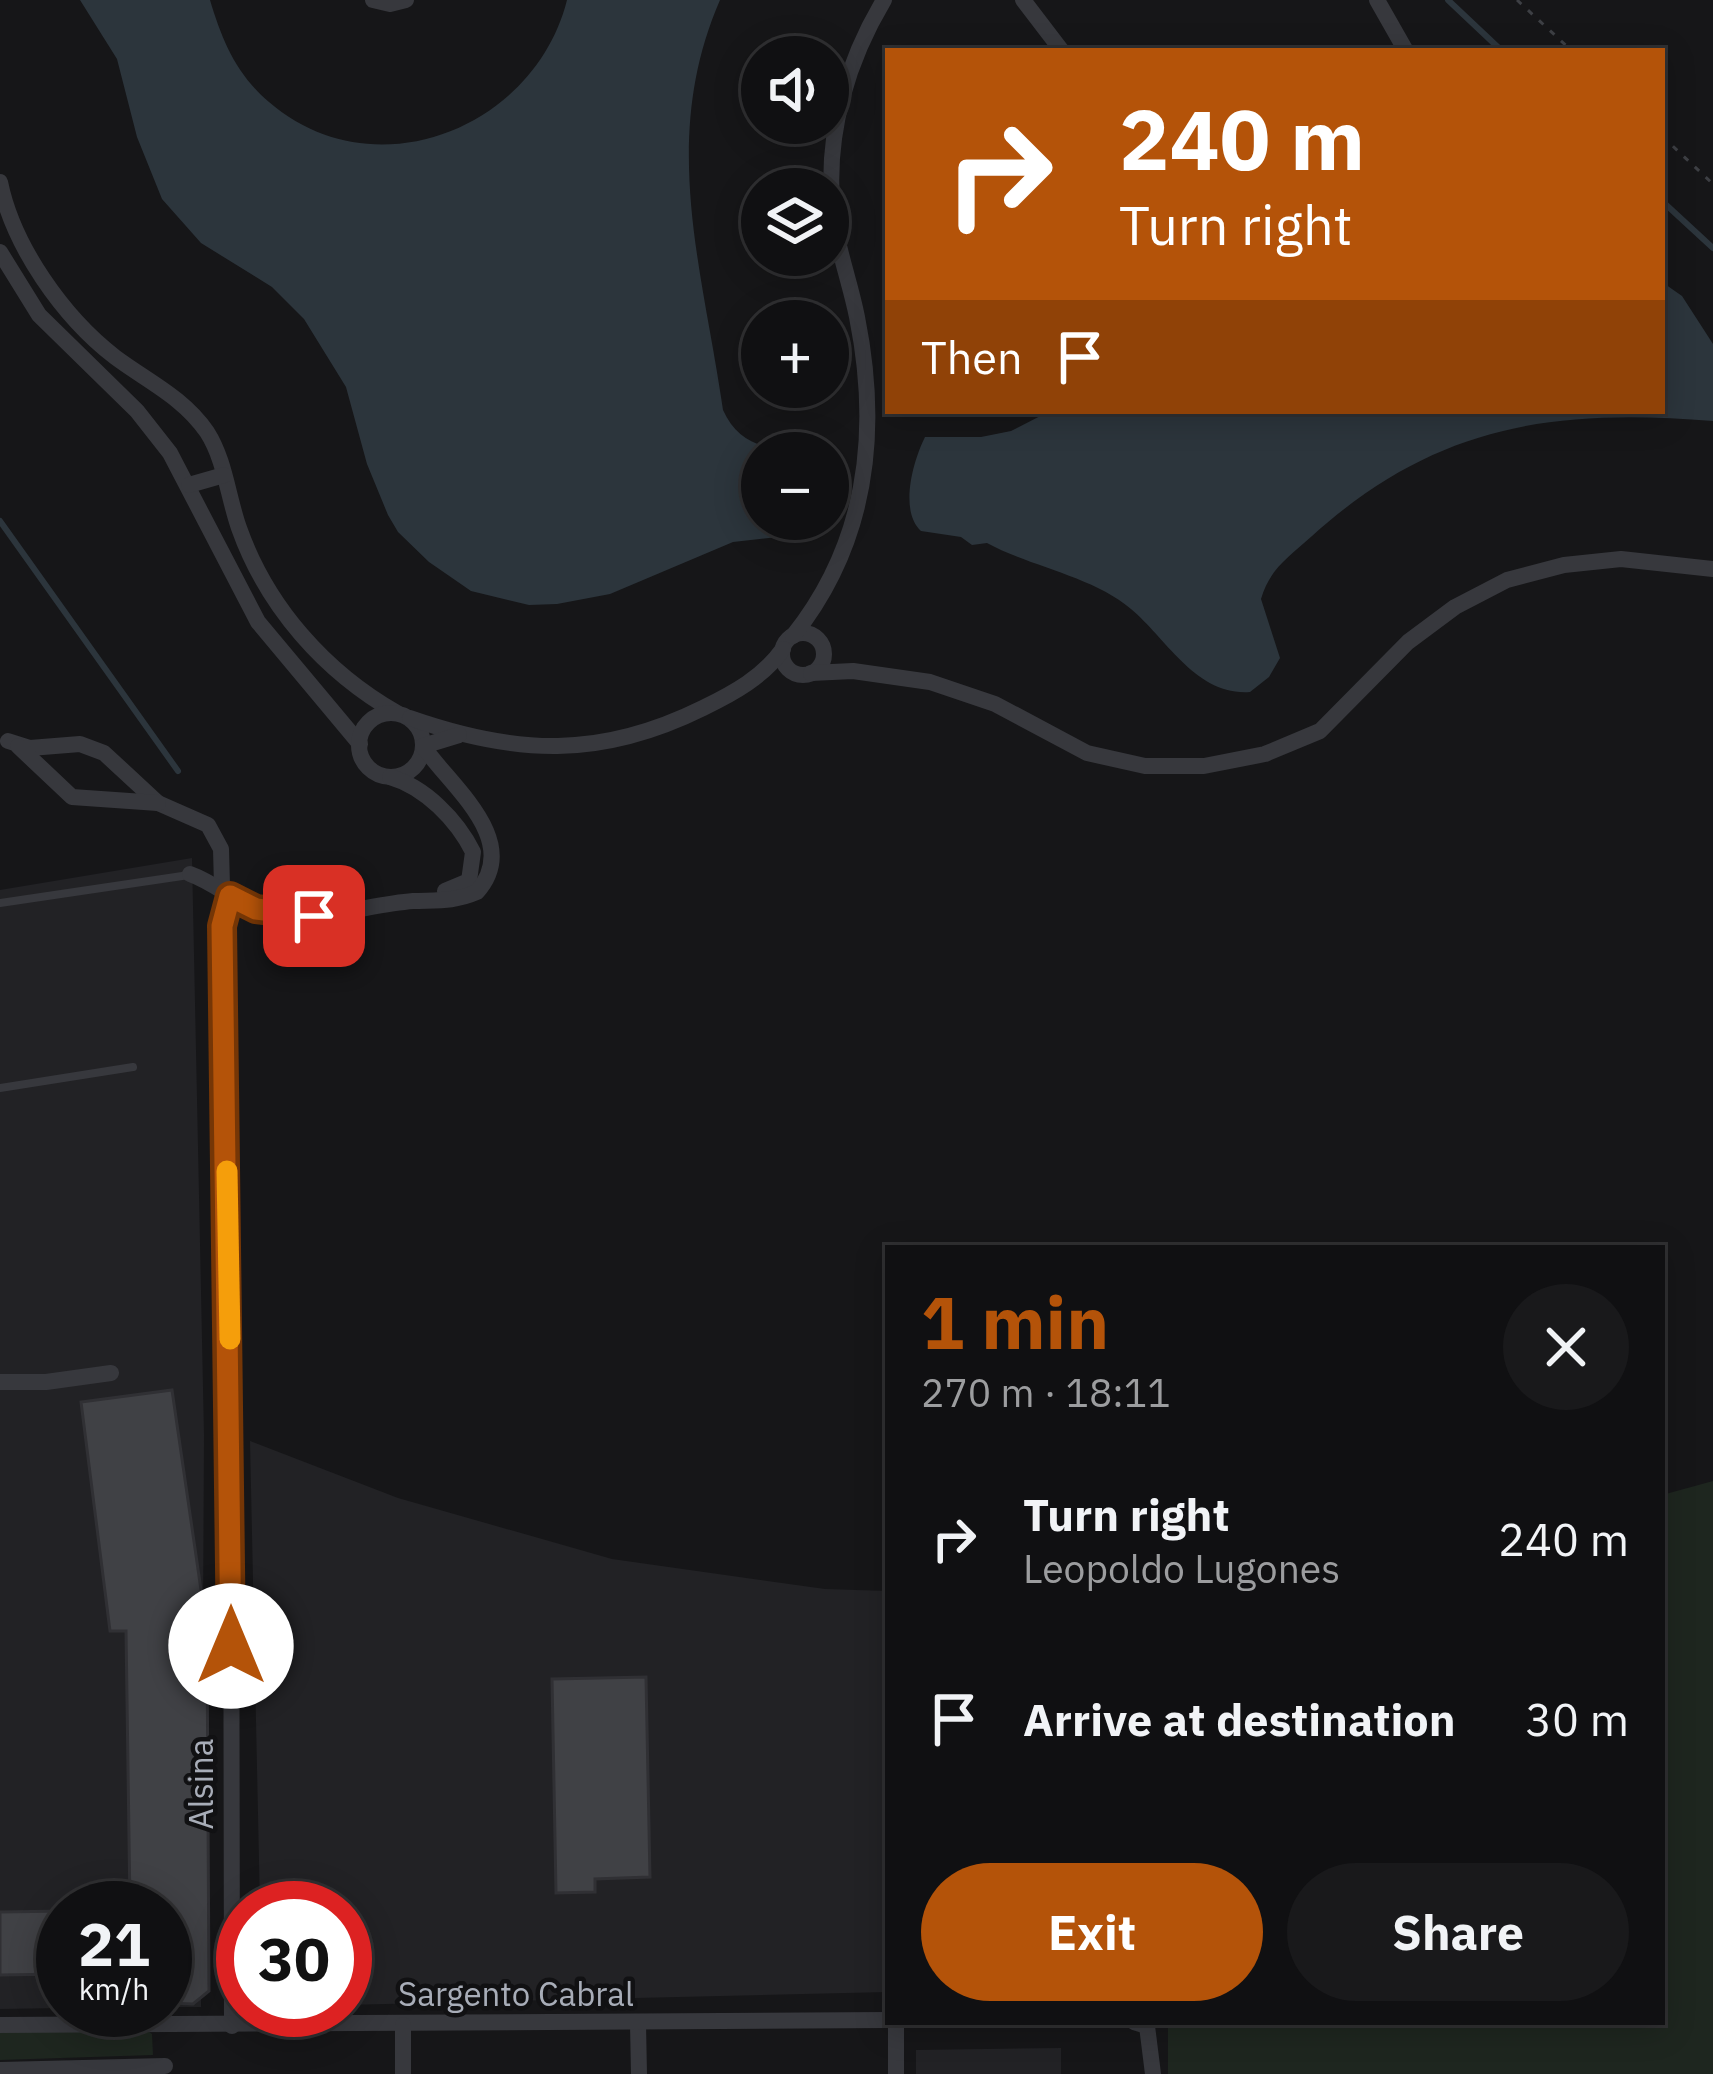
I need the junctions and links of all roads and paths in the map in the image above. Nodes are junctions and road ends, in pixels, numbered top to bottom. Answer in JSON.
{"nodes":[{"id":1,"x":373,"y":0,"type":"edge"},
{"id":2,"x":406,"y":0,"type":"edge"},
{"id":3,"x":884,"y":0,"type":"edge"},
{"id":4,"x":1023,"y":0,"type":"edge"},
{"id":5,"x":1377,"y":0,"type":"edge"},
{"id":6,"x":1517,"y":0,"type":"edge"},
{"id":7,"x":1060,"y":48,"type":"edge"},
{"id":8,"x":1405,"y":48,"type":"edge"},
{"id":9,"x":1569,"y":48,"type":"edge"},
{"id":10,"x":1665,"y":139,"type":"edge"},
{"id":11,"x":0,"y":182,"type":"edge"},
{"id":12,"x":1713,"y":184,"type":"edge"},
{"id":13,"x":0,"y":252,"type":"edge"},
{"id":14,"x":160,"y":386,"type":"junction"},
{"id":15,"x":137,"y":411,"type":"junction"},
{"id":16,"x":224,"y":475,"type":"junction"},
{"id":17,"x":189,"y":484,"type":"junction"},
{"id":18,"x":1713,"y":569,"type":"edge"},
{"id":19,"x":819,"y":601,"type":"junction"},
{"id":20,"x":788,"y":642,"type":"junction"},
{"id":21,"x":819,"y":642,"type":"junction"},
{"id":22,"x":853,"y":671,"type":"junction"},
{"id":23,"x":802,"y":673,"type":"junction"},
{"id":24,"x":760,"y":676,"type":"junction"},
{"id":25,"x":404,"y":716,"type":"junction"},
{"id":26,"x":458,"y":735,"type":"junction"},
{"id":27,"x":4,"y":739,"type":"edge"},
{"id":28,"x":360,"y":744,"type":"junction"},
{"id":29,"x":423,"y":746,"type":"junction"},
{"id":30,"x":390,"y":777,"type":"junction"},
{"id":31,"x":158,"y":802,"type":"junction"},
{"id":32,"x":190,"y":874,"type":"joint"},
{"id":33,"x":226,"y":891,"type":"junction"},
{"id":34,"x":416,"y":901,"type":"junction"},
{"id":35,"x":0,"y":903,"type":"edge"},
{"id":36,"x":133,"y":1067,"type":"dead end"},
{"id":37,"x":0,"y":1088,"type":"edge"},
{"id":38,"x":111,"y":1373,"type":"dead end"},
{"id":39,"x":0,"y":1382,"type":"edge"},
{"id":40,"x":232,"y":1881,"type":"edge"},
{"id":41,"x":885,"y":2021,"type":"edge"},
{"id":42,"x":0,"y":2024,"type":"edge"},
{"id":43,"x":638,"y":2024,"type":"junction"},
{"id":44,"x":36,"y":2025,"type":"edge"},
{"id":45,"x":372,"y":2025,"type":"edge"},
{"id":46,"x":403,"y":2025,"type":"junction"},
{"id":47,"x":892,"y":2025,"type":"edge"},
{"id":48,"x":1141,"y":2025,"type":"edge"},
{"id":49,"x":165,"y":2037,"type":"edge"},
{"id":50,"x":0,"y":2070,"type":"edge"},
{"id":51,"x":165,"y":2070,"type":"edge"},
{"id":52,"x":403,"y":2074,"type":"edge"},
{"id":53,"x":639,"y":2074,"type":"edge"},
{"id":54,"x":896,"y":2074,"type":"edge"},
{"id":55,"x":1153,"y":2074,"type":"edge"}],
"edges":[{"from":1,"to":2,"type":"street"},
{"from":3,"to":19,"type":"street"},
{"from":4,"to":7,"type":"street"},
{"from":5,"to":8,"type":"street"},
{"from":6,"to":9,"type":"path"},
{"from":10,"to":12,"type":"path"},
{"from":11,"to":14,"type":"street"},
{"from":13,"to":15,"type":"street"},
{"from":14,"to":15,"type":"street"},
{"from":14,"to":16,"type":"street"},
{"from":15,"to":17,"type":"street"},
{"from":16,"to":17,"type":"street"},
{"from":16,"to":25,"type":"street"},
{"from":17,"to":28,"type":"street"},
{"from":18,"to":22,"type":"street"},
{"from":19,"to":20,"type":"street"},
{"from":19,"to":21,"type":"street"},
{"from":20,"to":21,"type":"street"},
{"from":20,"to":23,"type":"street"},
{"from":20,"to":24,"type":"street"},
{"from":21,"to":22,"type":"street"},
{"from":21,"to":23,"type":"street"},
{"from":22,"to":23,"type":"street"},
{"from":23,"to":24,"type":"street"},
{"from":24,"to":26,"type":"street"},
{"from":25,"to":26,"type":"street"},
{"from":25,"to":28,"type":"street"},
{"from":25,"to":29,"type":"street"},
{"from":26,"to":29,"type":"street"},
{"from":27,"to":31,"type":"street"},
{"from":27,"to":31,"type":"street"},
{"from":28,"to":30,"type":"street"},
{"from":29,"to":30,"type":"street"},
{"from":29,"to":34,"type":"street"},
{"from":30,"to":34,"type":"street"},
{"from":31,"to":33,"type":"street","name":"Alsina"},
{"from":32,"to":33,"type":"street"},
{"from":32,"to":35,"type":"lane"},
{"from":33,"to":34,"type":"street"},
{"from":33,"to":40,"type":"street","name":"Alsina"},
{"from":36,"to":37,"type":"lane"},
{"from":38,"to":39,"type":"street"},
{"from":41,"to":43,"type":"street","name":"Sargento Cabral"},
{"from":42,"to":44,"type":"street","name":"Sargento Cabral"},
{"from":43,"to":46,"type":"street","name":"Sargento Cabral"},
{"from":43,"to":53,"type":"street"},
{"from":45,"to":46,"type":"street","name":"Sargento Cabral"},
{"from":46,"to":52,"type":"street"},
{"from":47,"to":54,"type":"street"},
{"from":48,"to":55,"type":"street"},
{"from":49,"to":51,"type":"street"},
{"from":50,"to":51,"type":"street"}]}
